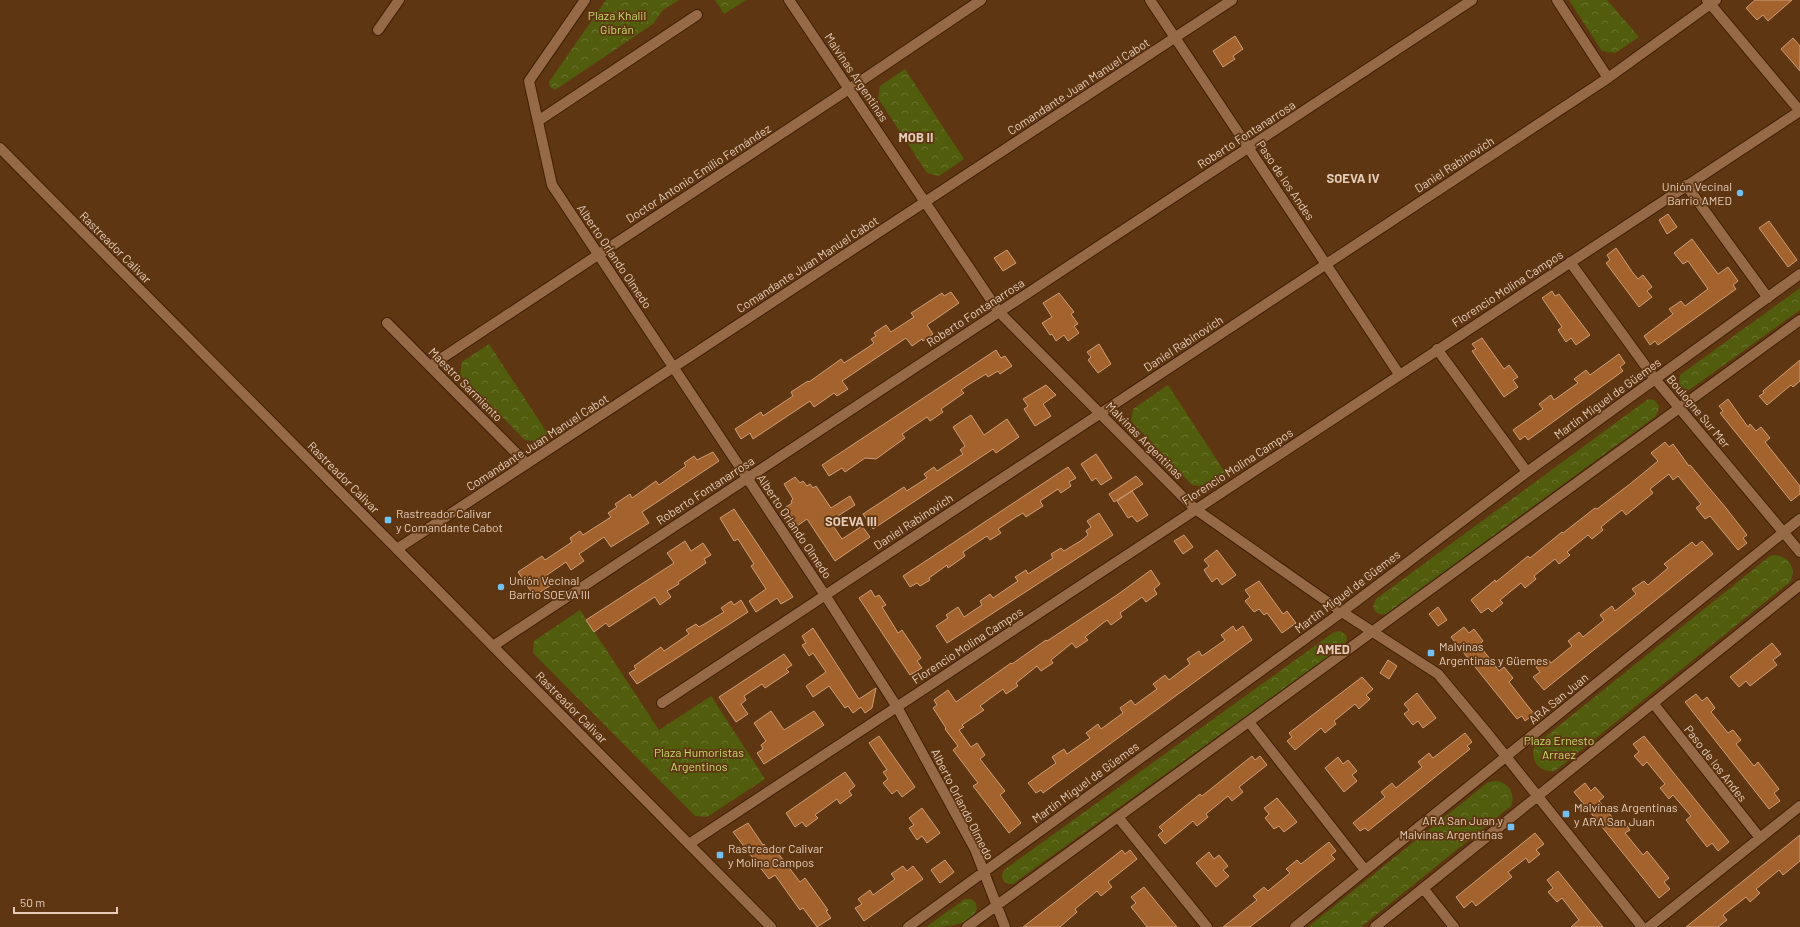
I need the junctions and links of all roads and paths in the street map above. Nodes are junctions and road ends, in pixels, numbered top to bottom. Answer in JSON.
{"nodes":[{"id":1,"x":398,"y":0,"type":"edge"},
{"id":2,"x":584,"y":0,"type":"edge"},
{"id":3,"x":782,"y":0,"type":"edge"},
{"id":4,"x":790,"y":0,"type":"edge"},
{"id":5,"x":981,"y":0,"type":"edge"},
{"id":6,"x":1150,"y":0,"type":"edge"},
{"id":7,"x":1232,"y":0,"type":"edge"},
{"id":8,"x":1472,"y":0,"type":"edge"},
{"id":9,"x":1557,"y":0,"type":"edge"},
{"id":10,"x":1711,"y":1,"type":"edge"},
{"id":11,"x":796,"y":9,"type":"junction"},
{"id":12,"x":697,"y":15,"type":"dead end"},
{"id":13,"x":378,"y":30,"type":"dead end"},
{"id":14,"x":1175,"y":37,"type":"junction"},
{"id":15,"x":1608,"y":78,"type":"junction"},
{"id":16,"x":850,"y":89,"type":"junction"},
{"id":17,"x":1800,"y":111,"type":"edge"},
{"id":18,"x":538,"y":121,"type":"junction"},
{"id":19,"x":1248,"y":147,"type":"junction"},
{"id":20,"x":0,"y":148,"type":"edge"},
{"id":21,"x":1686,"y":185,"type":"junction"},
{"id":22,"x":925,"y":202,"type":"junction"},
{"id":23,"x":598,"y":254,"type":"junction"},
{"id":24,"x":1570,"y":262,"type":"junction"},
{"id":25,"x":1326,"y":264,"type":"junction"},
{"id":26,"x":1800,"y":274,"type":"edge"},
{"id":27,"x":1768,"y":298,"type":"junction"},
{"id":28,"x":999,"y":312,"type":"junction"},
{"id":29,"x":1800,"y":320,"type":"edge"},
{"id":30,"x":387,"y":323,"type":"dead end"},
{"id":31,"x":1437,"y":349,"type":"junction"},
{"id":32,"x":430,"y":366,"type":"junction"},
{"id":33,"x":674,"y":368,"type":"junction"},
{"id":34,"x":1400,"y":374,"type":"junction"},
{"id":35,"x":1655,"y":379,"type":"junction"},
{"id":36,"x":1679,"y":408,"type":"junction"},
{"id":37,"x":1100,"y":413,"type":"junction"},
{"id":38,"x":527,"y":464,"type":"junction"},
{"id":39,"x":1527,"y":472,"type":"junction"},
{"id":40,"x":747,"y":478,"type":"junction"},
{"id":41,"x":1195,"y":510,"type":"junction"},
{"id":42,"x":1800,"y":519,"type":"edge"},
{"id":43,"x":1784,"y":532,"type":"junction"},
{"id":44,"x":398,"y":550,"type":"junction"},
{"id":45,"x":1800,"y":552,"type":"edge"},
{"id":46,"x":1800,"y":585,"type":"edge"},
{"id":47,"x":825,"y":595,"type":"junction"},
{"id":48,"x":1342,"y":612,"type":"junction"},
{"id":49,"x":1372,"y":631,"type":"junction"},
{"id":50,"x":493,"y":646,"type":"junction"},
{"id":51,"x":662,"y":703,"type":"dead end"},
{"id":52,"x":1653,"y":704,"type":"junction"},
{"id":53,"x":897,"y":707,"type":"junction"},
{"id":54,"x":1249,"y":722,"type":"junction"},
{"id":55,"x":1506,"y":756,"type":"junction"},
{"id":56,"x":1538,"y":796,"type":"junction"},
{"id":57,"x":1800,"y":806,"type":"edge"},
{"id":58,"x":1118,"y":817,"type":"junction"},
{"id":59,"x":1760,"y":838,"type":"junction"},
{"id":60,"x":689,"y":844,"type":"junction"},
{"id":61,"x":1365,"y":870,"type":"junction"},
{"id":62,"x":984,"y":872,"type":"junction"},
{"id":63,"x":1423,"y":888,"type":"junction"},
{"id":64,"x":997,"y":906,"type":"junction"},
{"id":65,"x":771,"y":927,"type":"edge"},
{"id":66,"x":908,"y":927,"type":"edge"},
{"id":67,"x":967,"y":927,"type":"edge"},
{"id":68,"x":1005,"y":927,"type":"edge"},
{"id":69,"x":1207,"y":927,"type":"edge"},
{"id":70,"x":1295,"y":927,"type":"edge"},
{"id":71,"x":1375,"y":927,"type":"edge"},
{"id":72,"x":1454,"y":927,"type":"edge"},
{"id":73,"x":1642,"y":927,"type":"edge"},
{"id":74,"x":1649,"y":927,"type":"edge"}],
"edges":[{"from":1,"to":13,"type":"street"},
{"from":2,"to":18,"type":"street","name":"Alberto Orlando Olmedo"},
{"from":3,"to":11,"type":"street","name":"Malvinas Argentinas"},
{"from":4,"to":11,"type":"street","name":"Malvinas Argentinas"},
{"from":5,"to":16,"type":"street","name":"Doctor Antonio Emilio Fernández"},
{"from":6,"to":14,"type":"street","name":"Paso de los Andes"},
{"from":7,"to":14,"type":"street","name":"Comandante Juan Manuel Cabot"},
{"from":8,"to":19,"type":"street","name":"Roberto Fontanarrosa"},
{"from":9,"to":15,"type":"street"},
{"from":10,"to":15,"type":"street","name":"Daniel Rabinovich"},
{"from":10,"to":17,"type":"street"},
{"from":11,"to":16,"type":"street","name":"Malvinas Argentinas"},
{"from":12,"to":18,"type":"street"},
{"from":14,"to":19,"type":"street","name":"Paso de los Andes"},
{"from":14,"to":22,"type":"street","name":"Comandante Juan Manuel Cabot"},
{"from":15,"to":25,"type":"street","name":"Daniel Rabinovich"},
{"from":16,"to":22,"type":"street","name":"Malvinas Argentinas"},
{"from":16,"to":23,"type":"street","name":"Doctor Antonio Emilio Fernández"},
{"from":17,"to":21,"type":"street","name":"Florencio Molina Campos"},
{"from":18,"to":23,"type":"street","name":"Alberto Orlando Olmedo"},
{"from":19,"to":25,"type":"street","name":"Paso de los Andes"},
{"from":19,"to":28,"type":"street","name":"Roberto Fontanarrosa"},
{"from":20,"to":44,"type":"street","name":"Rastreador Calivar"},
{"from":21,"to":24,"type":"street","name":"Florencio Molina Campos"},
{"from":21,"to":27,"type":"street"},
{"from":22,"to":28,"type":"street","name":"Malvinas Argentinas"},
{"from":22,"to":33,"type":"street","name":"Comandante Juan Manuel Cabot"},
{"from":23,"to":32,"type":"street","name":"Doctor Antonio Emilio Fernández"},
{"from":23,"to":33,"type":"street","name":"Alberto Orlando Olmedo"},
{"from":24,"to":31,"type":"street","name":"Florencio Molina Campos"},
{"from":24,"to":35,"type":"street","name":"Boulogne Sur Mer"},
{"from":25,"to":34,"type":"street","name":"Paso de los Andes"},
{"from":25,"to":37,"type":"street","name":"Daniel Rabinovich"},
{"from":26,"to":27,"type":"street","name":"Martín Miguel de Güemes"},
{"from":27,"to":35,"type":"street","name":"Martín Miguel de Güemes"},
{"from":28,"to":37,"type":"street","name":"Malvinas Argentinas"},
{"from":28,"to":40,"type":"street","name":"Roberto Fontanarrosa"},
{"from":29,"to":36,"type":"street"},
{"from":30,"to":32,"type":"street","name":"Maestro Sarmiento"},
{"from":31,"to":34,"type":"street","name":"Florencio Molina Campos"},
{"from":31,"to":39,"type":"street"},
{"from":32,"to":38,"type":"street","name":"Maestro Sarmiento"},
{"from":33,"to":38,"type":"street","name":"Comandante Juan Manuel Cabot"},
{"from":33,"to":40,"type":"street","name":"Alberto Orlando Olmedo"},
{"from":34,"to":41,"type":"street","name":"Florencio Molina Campos"},
{"from":35,"to":36,"type":"street","name":"Boulogne Sur Mer"},
{"from":35,"to":39,"type":"street","name":"Martín Miguel de Güemes"},
{"from":36,"to":43,"type":"street","name":"Boulogne Sur Mer"},
{"from":36,"to":49,"type":"street"},
{"from":37,"to":41,"type":"street","name":"Malvinas Argentinas"},
{"from":37,"to":47,"type":"street","name":"Daniel Rabinovich"},
{"from":38,"to":44,"type":"street","name":"Comandante Juan Manuel Cabot"},
{"from":39,"to":48,"type":"street","name":"Martín Miguel de Güemes"},
{"from":40,"to":47,"type":"street","name":"Alberto Orlando Olmedo"},
{"from":40,"to":50,"type":"street","name":"Roberto Fontanarrosa"},
{"from":41,"to":48,"type":"street","name":"Malvinas Argentinas"},
{"from":41,"to":53,"type":"street","name":"Florencio Molina Campos"},
{"from":42,"to":43,"type":"street","name":"ARA San Juan"},
{"from":43,"to":45,"type":"street","name":"Boulogne Sur Mer"},
{"from":43,"to":55,"type":"street","name":"ARA San Juan"},
{"from":44,"to":50,"type":"street","name":"Rastreador Calivar"},
{"from":46,"to":52,"type":"street"},
{"from":47,"to":51,"type":"street","name":"Daniel Rabinovich"},
{"from":47,"to":53,"type":"street","name":"Alberto Orlando Olmedo"},
{"from":48,"to":49,"type":"street","name":"Malvinas Argentinas"},
{"from":48,"to":62,"type":"street","name":"Martín Miguel de Güemes"},
{"from":49,"to":54,"type":"street"},
{"from":49,"to":55,"type":"street","name":"Malvinas Argentinas"},
{"from":50,"to":60,"type":"street","name":"Rastreador Calivar"},
{"from":52,"to":56,"type":"street"},
{"from":52,"to":59,"type":"street","name":"Paso de los Andes"},
{"from":53,"to":60,"type":"street","name":"Florencio Molina Campos"},
{"from":53,"to":62,"type":"street","name":"Alberto Orlando Olmedo"},
{"from":54,"to":58,"type":"street"},
{"from":54,"to":61,"type":"street"},
{"from":55,"to":56,"type":"street","name":"Malvinas Argentinas"},
{"from":55,"to":61,"type":"street","name":"ARA San Juan"},
{"from":56,"to":63,"type":"street"},
{"from":56,"to":73,"type":"street","name":"Malvinas Argentinas"},
{"from":57,"to":59,"type":"street"},
{"from":58,"to":64,"type":"street"},
{"from":58,"to":69,"type":"street"},
{"from":59,"to":74,"type":"street"},
{"from":60,"to":65,"type":"street","name":"Rastreador Calivar"},
{"from":61,"to":70,"type":"street","name":"ARA San Juan"},
{"from":62,"to":64,"type":"street","name":"Alberto Orlando Olmedo"},
{"from":62,"to":66,"type":"street","name":"Martín Miguel de Güemes"},
{"from":63,"to":71,"type":"street"},
{"from":63,"to":72,"type":"street"},
{"from":64,"to":67,"type":"street"},
{"from":64,"to":68,"type":"street","name":"Alberto Orlando Olmedo"}]}
